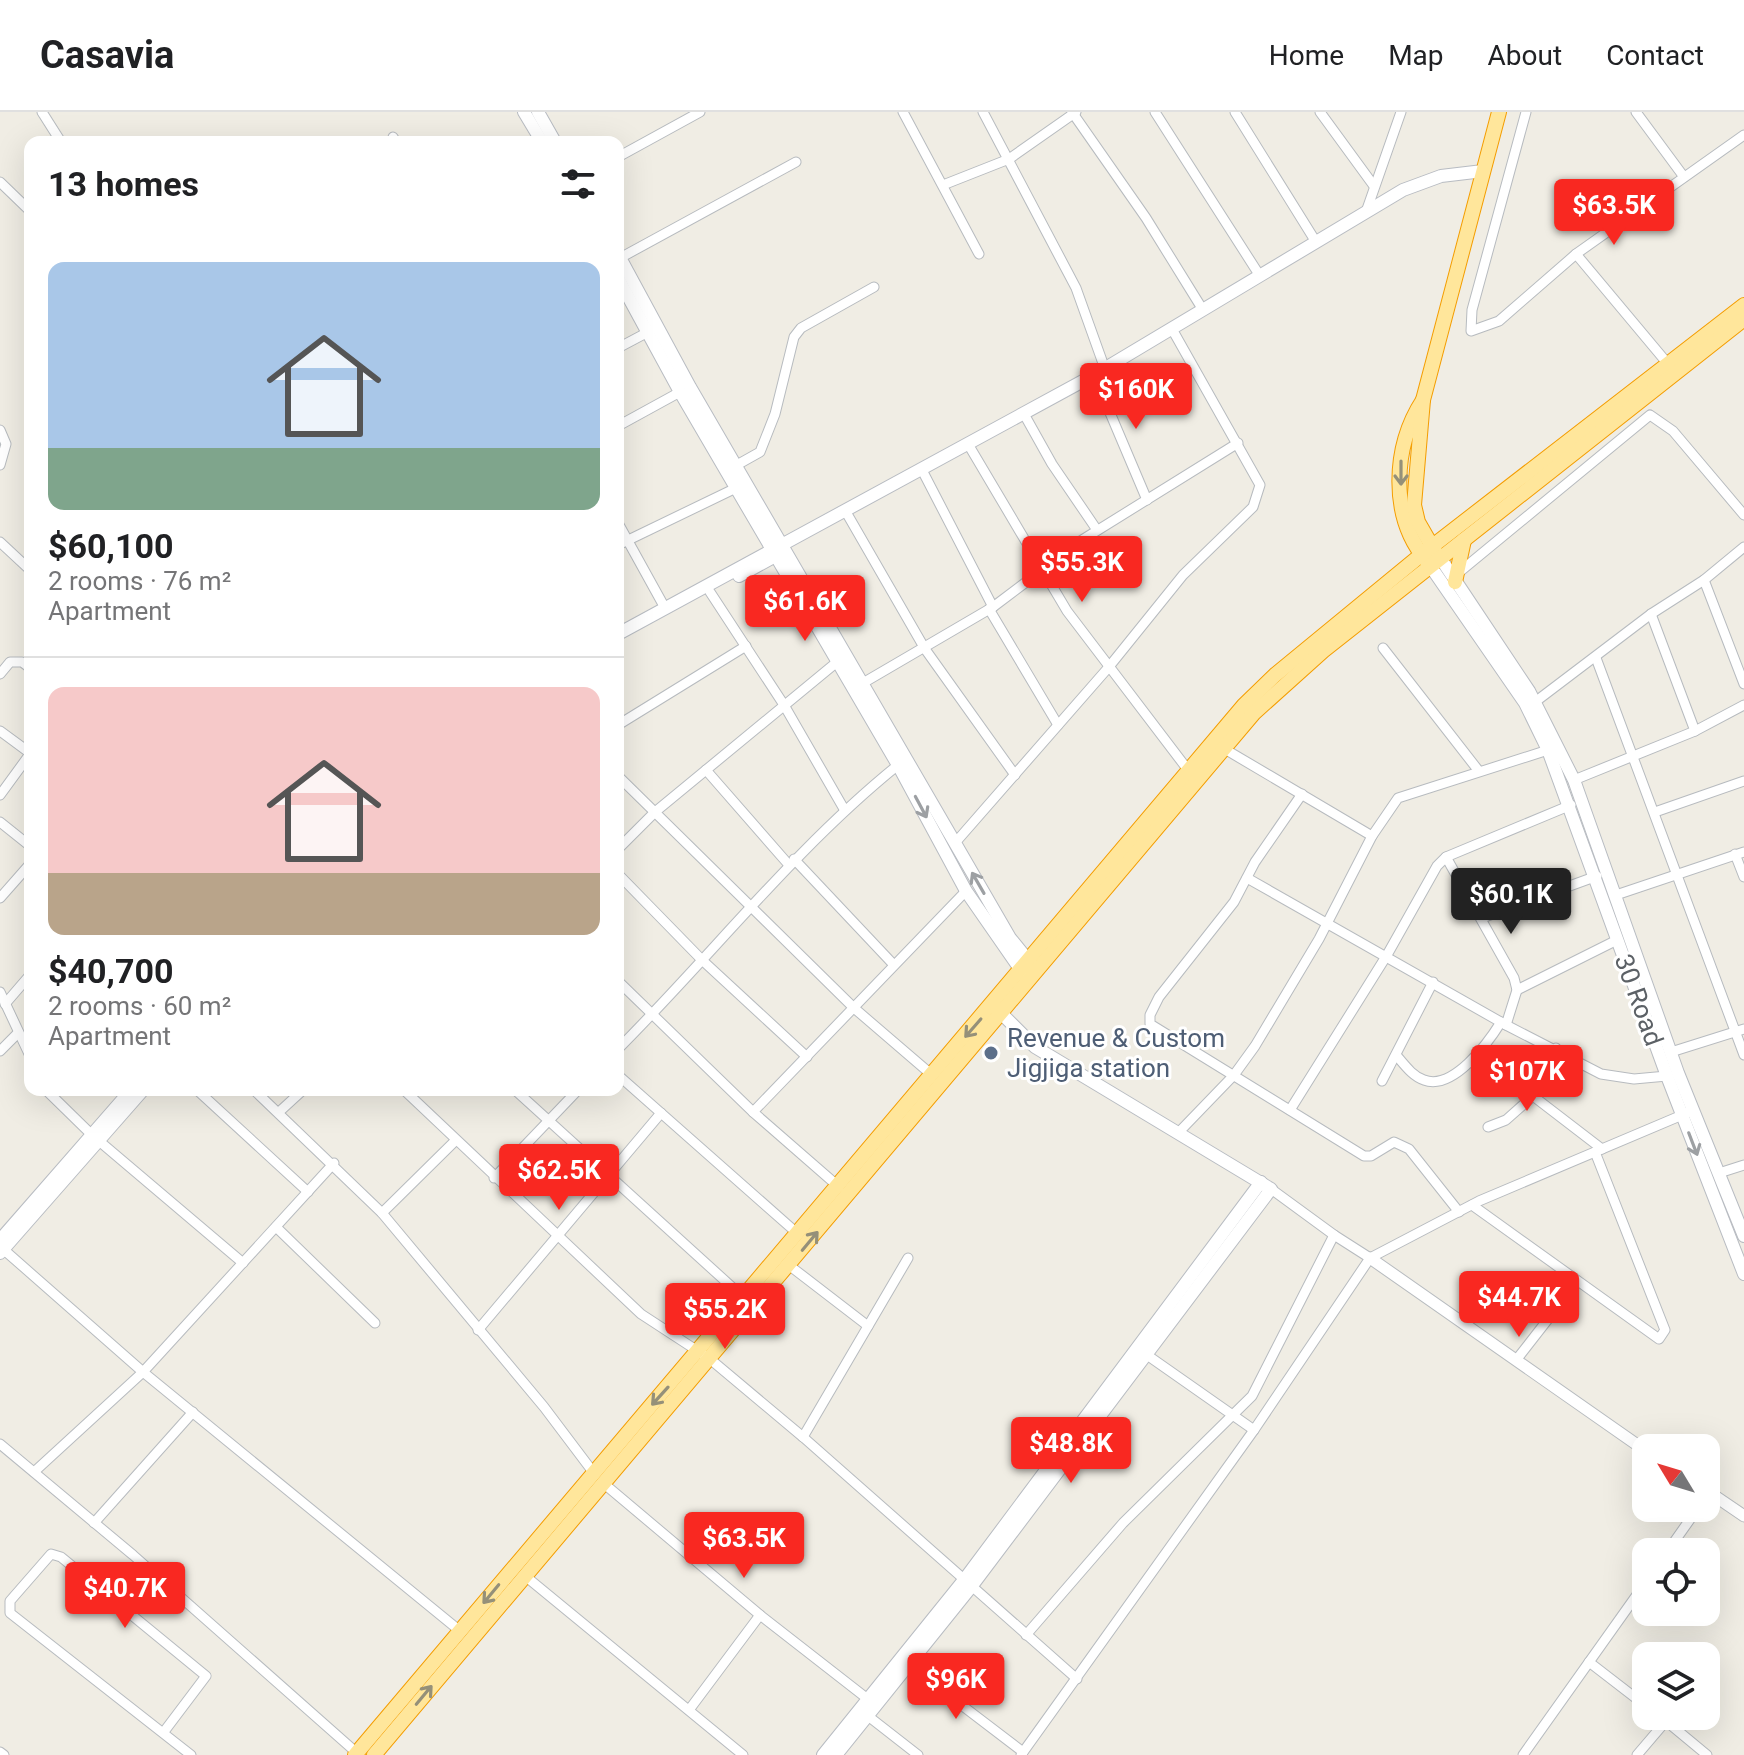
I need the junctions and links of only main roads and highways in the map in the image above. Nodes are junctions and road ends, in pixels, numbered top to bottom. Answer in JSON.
{"nodes":[{"id":1,"x":524,"y":112,"type":"edge"},
{"id":2,"x":538,"y":112,"type":"edge"},
{"id":3,"x":1499,"y":112,"type":"edge"},
{"id":4,"x":538,"y":136,"type":"edge"},
{"id":5,"x":552,"y":136,"type":"edge"},
{"id":6,"x":1483,"y":171,"type":"junction"},
{"id":7,"x":624,"y":267,"type":"edge"},
{"id":8,"x":624,"y":287,"type":"edge"},
{"id":9,"x":1744,"y":305,"type":"edge"},
{"id":10,"x":1744,"y":319,"type":"edge"},
{"id":11,"x":652,"y":329,"type":"junction"},
{"id":12,"x":1464,"y":540,"type":"junction"},
{"id":13,"x":778,"y":550,"type":"junction"},
{"id":14,"x":1431,"y":557,"type":"junction"},
{"id":15,"x":1455,"y":579,"type":"junction"},
{"id":16,"x":624,"y":631,"type":"edge"},
{"id":17,"x":624,"y":640,"type":"edge"},
{"id":18,"x":1029,"y":971,"type":"junction"},
{"id":19,"x":998,"y":1010,"type":"junction"},
{"id":20,"x":127,"y":1096,"type":"edge"},
{"id":21,"x":137,"y":1096,"type":"edge"},
{"id":22,"x":1688,"y":1113,"type":"junction"},
{"id":23,"x":96,"y":1138,"type":"junction"},
{"id":24,"x":1266,"y":1186,"type":"junction"},
{"id":25,"x":1744,"y":1236,"type":"edge"},
{"id":26,"x":1,"y":1247,"type":"edge"},
{"id":27,"x":1744,"y":1274,"type":"edge"},
{"id":28,"x":705,"y":1356,"type":"junction"},
{"id":29,"x":598,"y":1477,"type":"junction"},
{"id":30,"x":968,"y":1584,"type":"junction"},
{"id":31,"x":358,"y":1754,"type":"edge"},
{"id":32,"x":374,"y":1755,"type":"edge"},
{"id":33,"x":823,"y":1755,"type":"edge"},
{"id":34,"x":836,"y":1755,"type":"edge"}],
"edges":[{"from":1,"to":4,"type":"main road"},
{"from":2,"to":5,"type":"main road"},
{"from":3,"to":6,"type":"highway"},
{"from":6,"to":13,"type":"main road"},
{"from":6,"to":14,"type":"highway"},
{"from":7,"to":11,"type":"main road"},
{"from":8,"to":11,"type":"main road"},
{"from":9,"to":14,"type":"highway"},
{"from":10,"to":12,"type":"highway"},
{"from":11,"to":13,"type":"main road"},
{"from":11,"to":13,"type":"main road"},
{"from":12,"to":14,"type":"highway"},
{"from":12,"to":15,"type":"highway"},
{"from":13,"to":16,"type":"main road"},
{"from":13,"to":17,"type":"main road"},
{"from":18,"to":13,"type":"main road","one_way":true},
{"from":13,"to":18,"type":"main road","one_way":true},
{"from":14,"to":15,"type":"main road","name":"30 Road"},
{"from":14,"to":18,"type":"highway"},
{"from":14,"to":18,"type":"highway"},
{"from":14,"to":22,"type":"main road","name":"30 Road"},
{"from":15,"to":22,"type":"main road","name":"30 Road"},
{"from":18,"to":19,"type":"highway"},
{"from":19,"to":24,"type":"main road"},
{"from":28,"to":19,"type":"highway","one_way":true},
{"from":19,"to":28,"type":"highway","one_way":true},
{"from":20,"to":23,"type":"main road"},
{"from":21,"to":23,"type":"main road"},
{"from":22,"to":25,"type":"main road","name":"30 Road"},
{"from":22,"to":27,"type":"main road","name":"30 Road","one_way":true},
{"from":23,"to":26,"type":"main road"},
{"from":24,"to":30,"type":"main road"},
{"from":24,"to":30,"type":"main road"},
{"from":28,"to":29,"type":"highway"},
{"from":29,"to":31,"type":"highway","one_way":true},
{"from":32,"to":29,"type":"highway","one_way":true},
{"from":30,"to":33,"type":"main road"},
{"from":30,"to":34,"type":"main road"}]}
